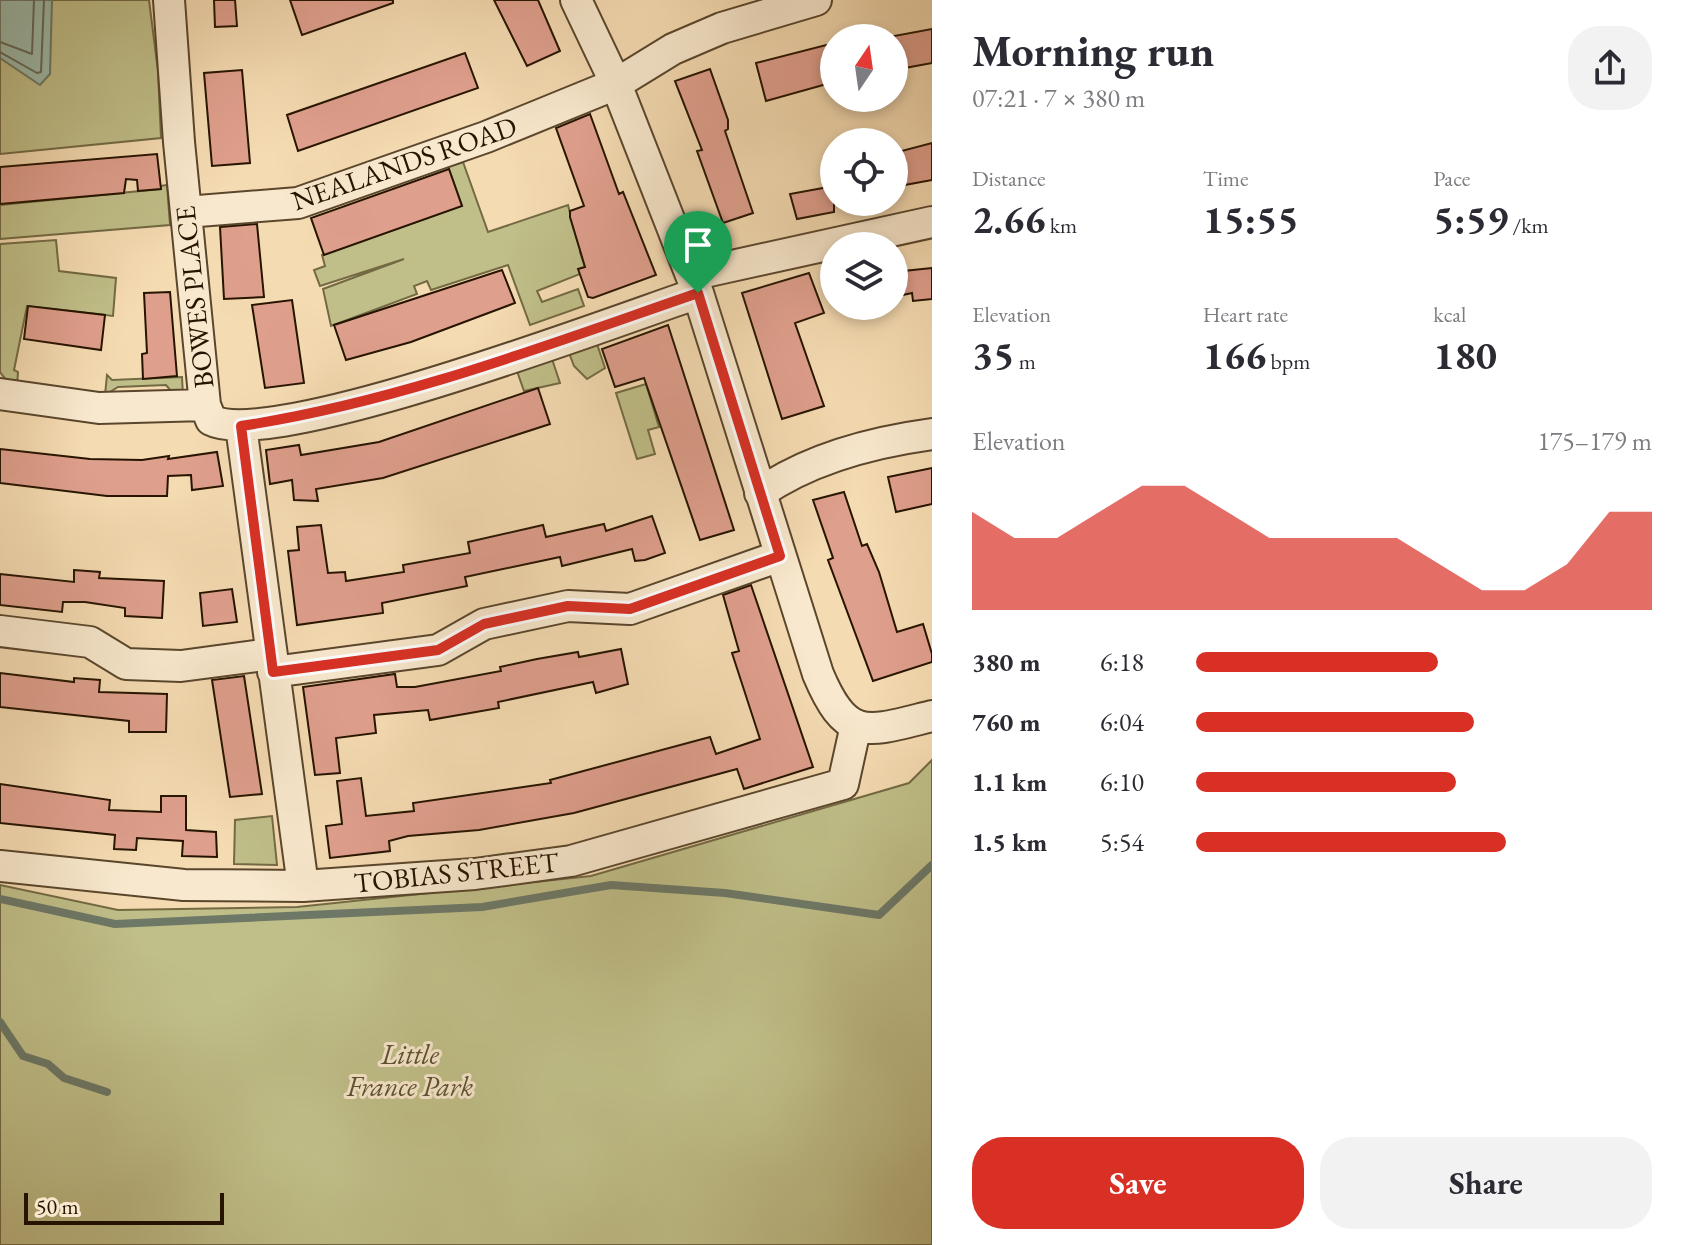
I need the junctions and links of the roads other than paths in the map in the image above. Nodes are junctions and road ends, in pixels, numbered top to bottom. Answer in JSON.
{"nodes":[{"id":1,"x":169,"y":0,"type":"edge"},
{"id":2,"x":576,"y":0,"type":"edge"},
{"id":3,"x":816,"y":0,"type":"edge"},
{"id":4,"x":616,"y":84,"type":"junction"},
{"id":5,"x":186,"y":212,"type":"junction"},
{"id":6,"x":932,"y":222,"type":"edge"},
{"id":7,"x":694,"y":284,"type":"junction"},
{"id":8,"x":0,"y":394,"type":"edge"},
{"id":9,"x":205,"y":405,"type":"junction"},
{"id":10,"x":241,"y":426,"type":"junction"},
{"id":11,"x":932,"y":434,"type":"edge"},
{"id":12,"x":760,"y":493,"type":"junction"},
{"id":13,"x":780,"y":556,"type":"junction"},
{"id":14,"x":0,"y":631,"type":"edge"},
{"id":15,"x":272,"y":663,"type":"junction"},
{"id":16,"x":932,"y":716,"type":"edge"},
{"id":17,"x":856,"y":725,"type":"junction"},
{"id":18,"x":0,"y":866,"type":"edge"},
{"id":19,"x":303,"y":886,"type":"junction"}],
"edges":[{"from":1,"to":5,"type":"street","name":"BOWES PLACE"},
{"from":2,"to":4,"type":"street"},
{"from":3,"to":4,"type":"street","name":"NEALANDS ROAD"},
{"from":4,"to":5,"type":"street","name":"NEALANDS ROAD"},
{"from":4,"to":7,"type":"street"},
{"from":5,"to":9,"type":"street","name":"BOWES PLACE"},
{"from":6,"to":7,"type":"street"},
{"from":7,"to":10,"type":"street"},
{"from":7,"to":12,"type":"street"},
{"from":8,"to":9,"type":"street"},
{"from":9,"to":10,"type":"street","name":"BOWES PLACE"},
{"from":10,"to":15,"type":"street"},
{"from":11,"to":12,"type":"street"},
{"from":12,"to":13,"type":"street"},
{"from":13,"to":15,"type":"street"},
{"from":13,"to":17,"type":"street"},
{"from":14,"to":15,"type":"street"},
{"from":15,"to":19,"type":"street"},
{"from":16,"to":17,"type":"street"},
{"from":17,"to":19,"type":"street","name":"TOBIAS STREET"},
{"from":18,"to":19,"type":"street","name":"TOBIAS STREET"}]}
